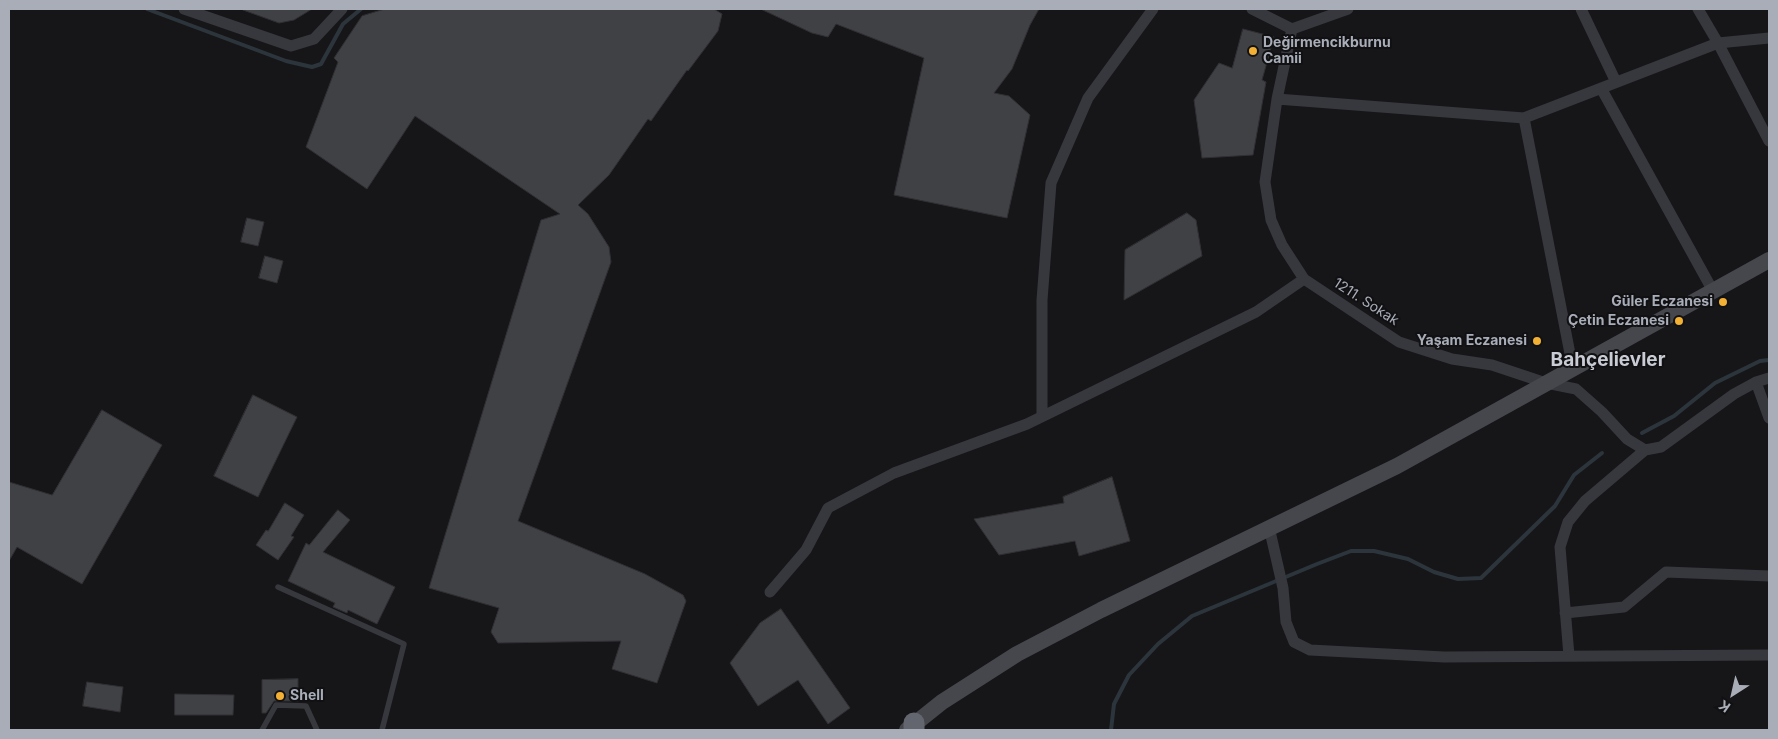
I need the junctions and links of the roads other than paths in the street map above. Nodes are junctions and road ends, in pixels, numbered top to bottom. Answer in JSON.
{"nodes":[{"id":1,"x":184,"y":9,"type":"edge"},
{"id":2,"x":342,"y":9,"type":"edge"},
{"id":3,"x":1153,"y":9,"type":"edge"},
{"id":4,"x":1252,"y":9,"type":"edge"},
{"id":5,"x":1348,"y":9,"type":"edge"},
{"id":6,"x":1581,"y":9,"type":"edge"},
{"id":7,"x":1698,"y":9,"type":"edge"},
{"id":8,"x":1292,"y":29,"type":"junction"},
{"id":9,"x":1769,"y":38,"type":"edge"},
{"id":10,"x":1718,"y":43,"type":"junction"},
{"id":11,"x":1616,"y":82,"type":"junction"},
{"id":12,"x":1601,"y":88,"type":"junction"},
{"id":13,"x":1276,"y":99,"type":"junction"},
{"id":14,"x":1524,"y":118,"type":"junction"},
{"id":15,"x":1769,"y":141,"type":"edge"},
{"id":16,"x":1769,"y":260,"type":"edge"},
{"id":17,"x":1304,"y":279,"type":"junction"},
{"id":18,"x":1713,"y":291,"type":"junction"},
{"id":19,"x":1573,"y":369,"type":"junction"},
{"id":20,"x":1769,"y":378,"type":"edge"},
{"id":21,"x":1756,"y":382,"type":"junction"},
{"id":22,"x":1546,"y":383,"type":"junction"},
{"id":23,"x":1042,"y":416,"type":"junction"},
{"id":24,"x":1769,"y":418,"type":"edge"},
{"id":25,"x":1645,"y":450,"type":"junction"},
{"id":26,"x":1269,"y":527,"type":"junction"},
{"id":27,"x":1769,"y":576,"type":"edge"},
{"id":28,"x":278,"y":587,"type":"dead end"},
{"id":29,"x":770,"y":592,"type":"dead end"},
{"id":30,"x":1565,"y":613,"type":"junction"},
{"id":31,"x":1769,"y":654,"type":"edge"},
{"id":32,"x":1569,"y":656,"type":"junction"},
{"id":33,"x":911,"y":728,"type":"edge"},
{"id":34,"x":262,"y":730,"type":"edge"},
{"id":35,"x":317,"y":730,"type":"edge"},
{"id":36,"x":382,"y":730,"type":"edge"}],
"edges":[{"from":1,"to":2,"type":"street"},
{"from":3,"to":23,"type":"street"},
{"from":4,"to":8,"type":"street"},
{"from":5,"to":8,"type":"street"},
{"from":6,"to":11,"type":"street"},
{"from":7,"to":10,"type":"street"},
{"from":8,"to":13,"type":"street","name":"1211. Sokak"},
{"from":9,"to":10,"type":"street"},
{"from":10,"to":11,"type":"street"},
{"from":10,"to":15,"type":"street"},
{"from":11,"to":12,"type":"street"},
{"from":12,"to":14,"type":"street"},
{"from":12,"to":18,"type":"street"},
{"from":13,"to":14,"type":"street"},
{"from":13,"to":17,"type":"street","name":"1211. Sokak"},
{"from":14,"to":19,"type":"street"},
{"from":16,"to":18,"type":"street"},
{"from":17,"to":22,"type":"street","name":"1211. Sokak"},
{"from":17,"to":23,"type":"street"},
{"from":18,"to":19,"type":"street"},
{"from":19,"to":22,"type":"street"},
{"from":20,"to":21,"type":"street"},
{"from":21,"to":24,"type":"street"},
{"from":21,"to":25,"type":"street"},
{"from":22,"to":25,"type":"street","name":"1211. Sokak"},
{"from":22,"to":26,"type":"street"},
{"from":23,"to":29,"type":"street"},
{"from":25,"to":30,"type":"street"},
{"from":26,"to":32,"type":"street"},
{"from":26,"to":33,"type":"street"},
{"from":27,"to":30,"type":"street"},
{"from":28,"to":36,"type":"lane"},
{"from":30,"to":32,"type":"street"},
{"from":31,"to":32,"type":"street"},
{"from":34,"to":35,"type":"lane"}]}
